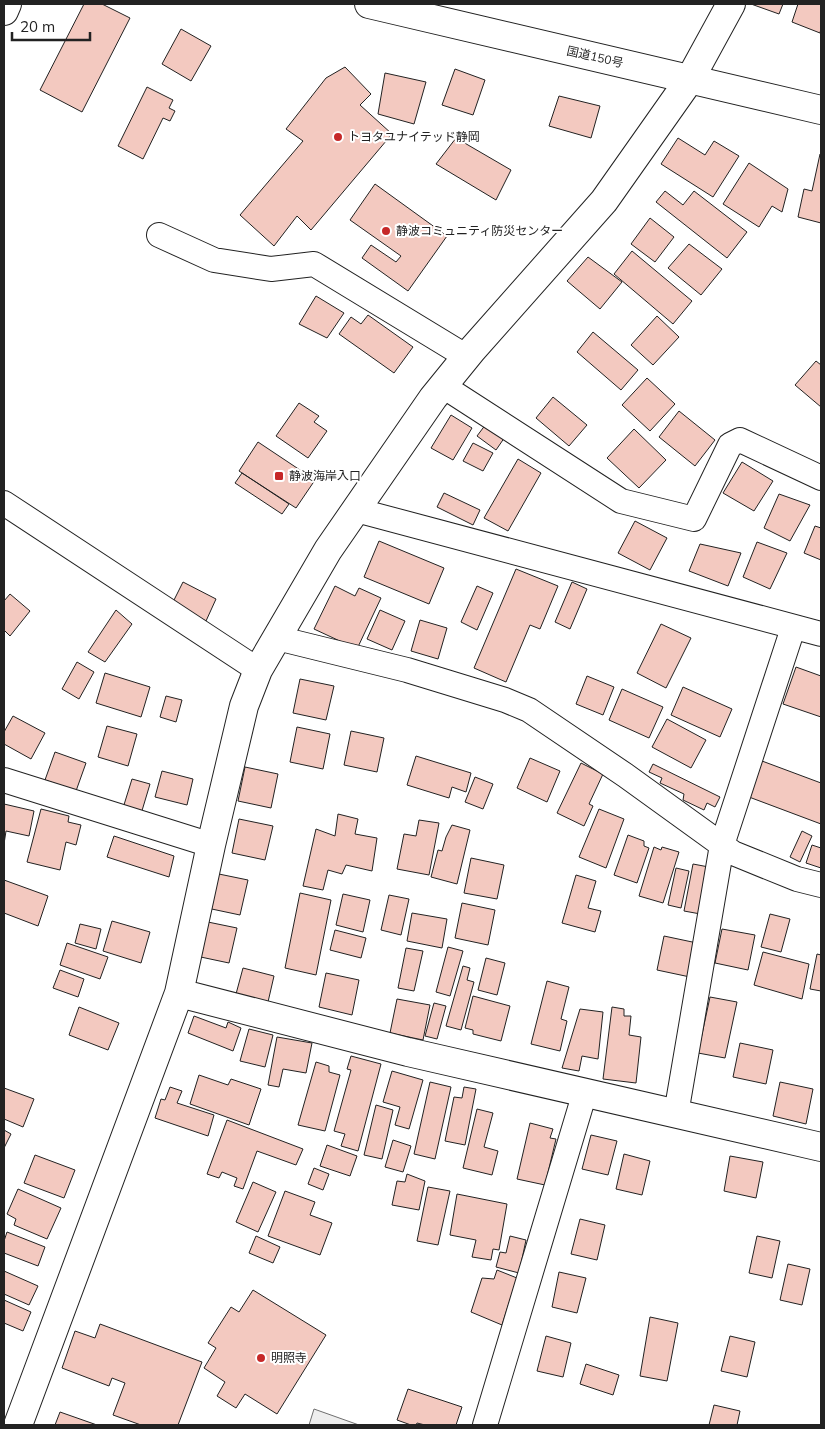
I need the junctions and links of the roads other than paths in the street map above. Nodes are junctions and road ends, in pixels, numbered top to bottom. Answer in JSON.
{"nodes":[{"id":1,"x":7,"y":4,"type":"edge"},
{"id":2,"x":370,"y":4,"type":"edge"},
{"id":3,"x":732,"y":4,"type":"edge"},
{"id":4,"x":4,"y":11,"type":"edge"},
{"id":5,"x":690,"y":79,"type":"junction"},
{"id":6,"x":821,"y":110,"type":"edge"},
{"id":7,"x":159,"y":235,"type":"dead end"},
{"id":8,"x":467,"y":357,"type":"junction"},
{"id":9,"x":443,"y":386,"type":"junction"},
{"id":10,"x":821,"y":478,"type":"edge"},
{"id":11,"x":4,"y":503,"type":"edge"},
{"id":12,"x":356,"y":510,"type":"junction"},
{"id":13,"x":793,"y":628,"type":"junction"},
{"id":14,"x":821,"y":634,"type":"edge"},
{"id":15,"x":277,"y":638,"type":"junction"},
{"id":16,"x":258,"y":670,"type":"junction"},
{"id":17,"x":4,"y":780,"type":"edge"},
{"id":18,"x":211,"y":845,"type":"junction"},
{"id":19,"x":722,"y":845,"type":"junction"},
{"id":20,"x":821,"y":886,"type":"edge"},
{"id":21,"x":179,"y":993,"type":"junction"},
{"id":22,"x":585,"y":1092,"type":"junction"},
{"id":23,"x":676,"y":1114,"type":"junction"},
{"id":24,"x":821,"y":1147,"type":"edge"},
{"id":25,"x":18,"y":1425,"type":"edge"},
{"id":26,"x":485,"y":1425,"type":"edge"}],
"edges":[{"from":1,"to":4,"type":"main road"},
{"from":2,"to":5,"type":"main road","name":"国道150号"},
{"from":3,"to":5,"type":"main road"},
{"from":5,"to":6,"type":"main road","name":"国道150号"},
{"from":5,"to":8,"type":"main road"},
{"from":7,"to":8,"type":"street"},
{"from":8,"to":9,"type":"main road"},
{"from":9,"to":10,"type":"street"},
{"from":9,"to":12,"type":"main road"},
{"from":11,"to":16,"type":"street"},
{"from":12,"to":13,"type":"street"},
{"from":12,"to":15,"type":"main road"},
{"from":13,"to":14,"type":"street"},
{"from":13,"to":19,"type":"street"},
{"from":15,"to":16,"type":"main road"},
{"from":15,"to":19,"type":"street"},
{"from":16,"to":18,"type":"main road"},
{"from":17,"to":18,"type":"street"},
{"from":18,"to":21,"type":"main road"},
{"from":19,"to":20,"type":"street"},
{"from":19,"to":23,"type":"street"},
{"from":21,"to":22,"type":"main road"},
{"from":21,"to":25,"type":"main road"},
{"from":22,"to":23,"type":"main road"},
{"from":22,"to":26,"type":"street"},
{"from":23,"to":24,"type":"main road"}]}
